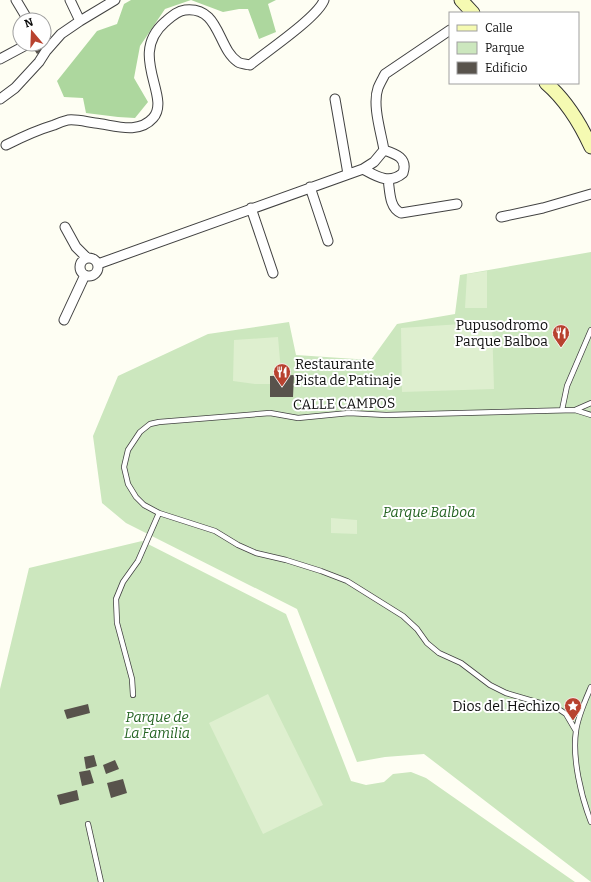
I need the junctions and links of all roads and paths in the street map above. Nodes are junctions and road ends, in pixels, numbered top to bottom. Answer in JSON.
{"nodes":[{"id":1,"x":16,"y":0,"type":"edge"},
{"id":2,"x":70,"y":0,"type":"edge"},
{"id":3,"x":114,"y":0,"type":"edge"},
{"id":4,"x":324,"y":0,"type":"edge"},
{"id":5,"x":461,"y":0,"type":"edge"},
{"id":6,"x":23,"y":12,"type":"edge"},
{"id":7,"x":471,"y":12,"type":"edge"},
{"id":8,"x":80,"y":21,"type":"junction"},
{"id":9,"x":449,"y":31,"type":"edge"},
{"id":10,"x":52,"y":41,"type":"edge"},
{"id":11,"x":13,"y":52,"type":"edge"},
{"id":12,"x":42,"y":52,"type":"edge"},
{"id":13,"x":0,"y":59,"type":"edge"},
{"id":14,"x":547,"y":84,"type":"edge"},
{"id":15,"x":335,"y":98,"type":"dead end"},
{"id":16,"x":0,"y":99,"type":"edge"},
{"id":17,"x":6,"y":145,"type":"dead end"},
{"id":18,"x":591,"y":147,"type":"edge"},
{"id":19,"x":384,"y":150,"type":"junction"},
{"id":20,"x":363,"y":169,"type":"junction"},
{"id":21,"x":348,"y":174,"type":"junction"},
{"id":22,"x":388,"y":180,"type":"junction"},
{"id":23,"x":310,"y":187,"type":"junction"},
{"id":24,"x":591,"y":194,"type":"edge"},
{"id":25,"x":457,"y":204,"type":"dead end"},
{"id":26,"x":251,"y":208,"type":"junction"},
{"id":27,"x":501,"y":217,"type":"dead end"},
{"id":28,"x":65,"y":227,"type":"dead end"},
{"id":29,"x":328,"y":241,"type":"dead end"},
{"id":30,"x":87,"y":258,"type":"junction"},
{"id":31,"x":98,"y":264,"type":"junction"},
{"id":32,"x":273,"y":273,"type":"dead end"},
{"id":33,"x":85,"y":275,"type":"junction"},
{"id":34,"x":64,"y":320,"type":"dead end"},
{"id":35,"x":591,"y":330,"type":"edge"},
{"id":36,"x":591,"y":403,"type":"edge"},
{"id":37,"x":562,"y":410,"type":"junction"},
{"id":38,"x":574,"y":410,"type":"junction"},
{"id":39,"x":591,"y":415,"type":"edge"},
{"id":40,"x":159,"y":513,"type":"junction"},
{"id":41,"x":591,"y":687,"type":"edge"},
{"id":42,"x":133,"y":695,"type":"dead end"},
{"id":43,"x":576,"y":731,"type":"junction"},
{"id":44,"x":591,"y":822,"type":"edge"},
{"id":45,"x":88,"y":824,"type":"dead end"},
{"id":46,"x":101,"y":882,"type":"edge"}],
"edges":[{"from":1,"to":6,"type":"street"},
{"from":2,"to":8,"type":"street"},
{"from":3,"to":8,"type":"street"},
{"from":4,"to":17,"type":"street"},
{"from":5,"to":7,"type":"main road"},
{"from":8,"to":10,"type":"street"},
{"from":9,"to":19,"type":"street"},
{"from":11,"to":13,"type":"street"},
{"from":12,"to":16,"type":"street"},
{"from":14,"to":18,"type":"main road"},
{"from":15,"to":21,"type":"street"},
{"from":19,"to":20,"type":"street"},
{"from":19,"to":22,"type":"street"},
{"from":20,"to":21,"type":"street"},
{"from":20,"to":22,"type":"street"},
{"from":21,"to":23,"type":"street"},
{"from":22,"to":25,"type":"street"},
{"from":23,"to":26,"type":"street"},
{"from":23,"to":29,"type":"street"},
{"from":24,"to":27,"type":"street"},
{"from":26,"to":31,"type":"street"},
{"from":26,"to":32,"type":"street"},
{"from":28,"to":30,"type":"street"},
{"from":30,"to":31,"type":"street"},
{"from":30,"to":33,"type":"street"},
{"from":31,"to":33,"type":"street"},
{"from":33,"to":34,"type":"street"},
{"from":35,"to":37,"type":"lane"},
{"from":36,"to":38,"type":"lane"},
{"from":37,"to":38,"type":"lane","name":"CALLE CAMPOS"},
{"from":37,"to":40,"type":"lane","name":"CALLE CAMPOS"},
{"from":38,"to":39,"type":"lane"},
{"from":40,"to":42,"type":"lane"},
{"from":40,"to":43,"type":"lane"},
{"from":41,"to":43,"type":"lane"},
{"from":43,"to":44,"type":"lane"},
{"from":45,"to":46,"type":"lane"}]}
